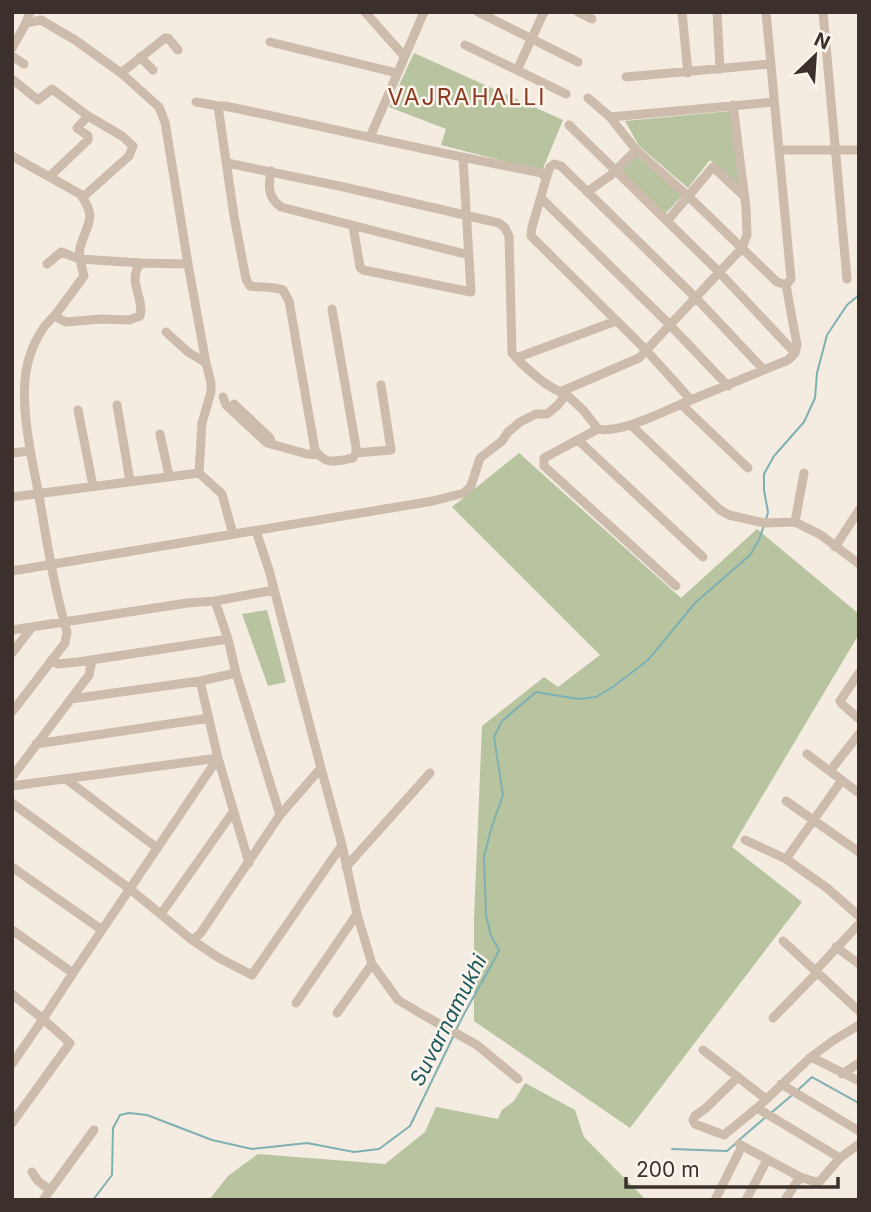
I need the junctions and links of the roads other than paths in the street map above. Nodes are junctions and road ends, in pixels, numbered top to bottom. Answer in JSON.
{"nodes":[{"id":1,"x":30,"y":12,"type":"edge"},
{"id":2,"x":365,"y":12,"type":"edge"},
{"id":3,"x":424,"y":12,"type":"edge"},
{"id":4,"x":478,"y":12,"type":"edge"},
{"id":5,"x":544,"y":12,"type":"edge"},
{"id":6,"x":578,"y":12,"type":"edge"},
{"id":7,"x":682,"y":12,"type":"edge"},
{"id":8,"x":716,"y":12,"type":"edge"},
{"id":9,"x":766,"y":12,"type":"edge"},
{"id":10,"x":823,"y":12,"type":"edge"},
{"id":11,"x":592,"y":19,"type":"dead end"},
{"id":12,"x":26,"y":23,"type":"junction"},
{"id":13,"x":531,"y":39,"type":"junction"},
{"id":14,"x":270,"y":42,"type":"dead end"},
{"id":15,"x":465,"y":46,"type":"dead end"},
{"id":16,"x":12,"y":48,"type":"edge"},
{"id":17,"x":178,"y":50,"type":"dead end"},
{"id":18,"x":12,"y":56,"type":"edge"},
{"id":19,"x":404,"y":56,"type":"junction"},
{"id":20,"x":140,"y":57,"type":"junction"},
{"id":21,"x":578,"y":62,"type":"dead end"},
{"id":22,"x":24,"y":64,"type":"dead end"},
{"id":23,"x":771,"y":64,"type":"junction"},
{"id":24,"x":720,"y":69,"type":"junction"},
{"id":25,"x":153,"y":70,"type":"dead end"},
{"id":26,"x":517,"y":70,"type":"junction"},
{"id":27,"x":121,"y":73,"type":"junction"},
{"id":28,"x":397,"y":73,"type":"junction"},
{"id":29,"x":688,"y":73,"type":"junction"},
{"id":30,"x":626,"y":77,"type":"dead end"},
{"id":31,"x":12,"y":79,"type":"edge"},
{"id":32,"x":565,"y":94,"type":"dead end"},
{"id":33,"x":588,"y":97,"type":"dead end"},
{"id":34,"x":196,"y":102,"type":"dead end"},
{"id":35,"x":774,"y":102,"type":"junction"},
{"id":36,"x":733,"y":105,"type":"junction"},
{"id":37,"x":218,"y":106,"type":"junction"},
{"id":38,"x":88,"y":116,"type":"junction"},
{"id":39,"x":610,"y":117,"type":"junction"},
{"id":40,"x":569,"y":125,"type":"dead end"},
{"id":41,"x":370,"y":137,"type":"junction"},
{"id":42,"x":636,"y":150,"type":"junction"},
{"id":43,"x":779,"y":150,"type":"junction"},
{"id":44,"x":834,"y":150,"type":"junction"},
{"id":45,"x":859,"y":150,"type":"edge"},
{"id":46,"x":12,"y":156,"type":"edge"},
{"id":47,"x":463,"y":158,"type":"junction"},
{"id":48,"x":227,"y":163,"type":"junction"},
{"id":49,"x":616,"y":170,"type":"junction"},
{"id":50,"x":271,"y":171,"type":"junction"},
{"id":51,"x":50,"y":177,"type":"junction"},
{"id":52,"x":546,"y":179,"type":"junction"},
{"id":53,"x":587,"y":192,"type":"junction"},
{"id":54,"x":688,"y":196,"type":"junction"},
{"id":55,"x":83,"y":197,"type":"junction"},
{"id":56,"x":745,"y":197,"type":"junction"},
{"id":57,"x":541,"y":198,"type":"junction"},
{"id":58,"x":466,"y":215,"type":"junction"},
{"id":59,"x":667,"y":221,"type":"junction"},
{"id":60,"x":353,"y":226,"type":"junction"},
{"id":61,"x":742,"y":248,"type":"junction"},
{"id":62,"x":469,"y":255,"type":"junction"},
{"id":63,"x":80,"y":259,"type":"junction"},
{"id":64,"x":141,"y":263,"type":"junction"},
{"id":65,"x":47,"y":264,"type":"dead end"},
{"id":66,"x":188,"y":264,"type":"junction"},
{"id":67,"x":719,"y":272,"type":"junction"},
{"id":68,"x":847,"y":278,"type":"dead end"},
{"id":69,"x":786,"y":285,"type":"junction"},
{"id":70,"x":695,"y":297,"type":"junction"},
{"id":71,"x":332,"y":309,"type":"dead end"},
{"id":72,"x":56,"y":314,"type":"junction"},
{"id":73,"x":616,"y":321,"type":"junction"},
{"id":74,"x":669,"y":324,"type":"junction"},
{"id":75,"x":166,"y":332,"type":"dead end"},
{"id":76,"x":646,"y":351,"type":"junction"},
{"id":77,"x":795,"y":353,"type":"junction"},
{"id":78,"x":516,"y":358,"type":"junction"},
{"id":79,"x":206,"y":363,"type":"junction"},
{"id":80,"x":764,"y":370,"type":"junction"},
{"id":81,"x":381,"y":385,"type":"dead end"},
{"id":82,"x":727,"y":386,"type":"junction"},
{"id":83,"x":211,"y":392,"type":"junction"},
{"id":84,"x":563,"y":393,"type":"junction"},
{"id":85,"x":691,"y":400,"type":"junction"},
{"id":86,"x":681,"y":404,"type":"junction"},
{"id":87,"x":117,"y":405,"type":"dead end"},
{"id":88,"x":78,"y":410,"type":"dead end"},
{"id":89,"x":631,"y":425,"type":"junction"},
{"id":90,"x":597,"y":429,"type":"junction"},
{"id":91,"x":160,"y":434,"type":"dead end"},
{"id":92,"x":578,"y":440,"type":"junction"},
{"id":93,"x":30,"y":451,"type":"junction"},
{"id":94,"x":12,"y":453,"type":"edge"},
{"id":95,"x":356,"y":453,"type":"junction"},
{"id":96,"x":318,"y":455,"type":"junction"},
{"id":97,"x":748,"y":468,"type":"dead end"},
{"id":98,"x":199,"y":473,"type":"junction"},
{"id":99,"x":804,"y":473,"type":"dead end"},
{"id":100,"x":169,"y":476,"type":"junction"},
{"id":101,"x":130,"y":481,"type":"junction"},
{"id":102,"x":93,"y":486,"type":"junction"},
{"id":103,"x":38,"y":493,"type":"junction"},
{"id":104,"x":12,"y":497,"type":"edge"},
{"id":105,"x":859,"y":510,"type":"edge"},
{"id":106,"x":794,"y":522,"type":"junction"},
{"id":107,"x":256,"y":531,"type":"junction"},
{"id":108,"x":233,"y":534,"type":"junction"},
{"id":109,"x":835,"y":547,"type":"junction"},
{"id":110,"x":703,"y":556,"type":"dead end"},
{"id":111,"x":859,"y":564,"type":"edge"},
{"id":112,"x":51,"y":565,"type":"junction"},
{"id":113,"x":12,"y":571,"type":"edge"},
{"id":114,"x":676,"y":586,"type":"dead end"},
{"id":115,"x":274,"y":590,"type":"junction"},
{"id":116,"x":215,"y":601,"type":"junction"},
{"id":117,"x":64,"y":623,"type":"junction"},
{"id":118,"x":32,"y":627,"type":"junction"},
{"id":119,"x":12,"y":630,"type":"edge"},
{"id":120,"x":228,"y":639,"type":"junction"},
{"id":121,"x":12,"y":653,"type":"edge"},
{"id":122,"x":51,"y":660,"type":"junction"},
{"id":123,"x":92,"y":660,"type":"junction"},
{"id":124,"x":236,"y":673,"type":"junction"},
{"id":125,"x":859,"y":673,"type":"edge"},
{"id":126,"x":200,"y":681,"type":"junction"},
{"id":127,"x":71,"y":699,"type":"junction"},
{"id":128,"x":12,"y":712,"type":"edge"},
{"id":129,"x":209,"y":718,"type":"junction"},
{"id":130,"x":859,"y":719,"type":"edge"},
{"id":131,"x":859,"y":734,"type":"edge"},
{"id":132,"x":36,"y":744,"type":"junction"},
{"id":133,"x":807,"y":754,"type":"dead end"},
{"id":134,"x":218,"y":758,"type":"junction"},
{"id":135,"x":321,"y":768,"type":"junction"},
{"id":136,"x":830,"y":771,"type":"junction"},
{"id":137,"x":430,"y":774,"type":"dead end"},
{"id":138,"x":12,"y":776,"type":"edge"},
{"id":139,"x":66,"y":779,"type":"junction"},
{"id":140,"x":842,"y":780,"type":"junction"},
{"id":141,"x":12,"y":786,"type":"edge"},
{"id":142,"x":859,"y":793,"type":"edge"},
{"id":143,"x":786,"y":801,"type":"dead end"},
{"id":144,"x":12,"y":803,"type":"edge"},
{"id":145,"x":233,"y":812,"type":"junction"},
{"id":146,"x":280,"y":815,"type":"junction"},
{"id":147,"x":813,"y":820,"type":"junction"},
{"id":148,"x":745,"y":840,"type":"dead end"},
{"id":149,"x":342,"y":845,"type":"junction"},
{"id":150,"x":158,"y":848,"type":"junction"},
{"id":151,"x":859,"y":852,"type":"edge"},
{"id":152,"x":786,"y":859,"type":"junction"},
{"id":153,"x":249,"y":863,"type":"junction"},
{"id":154,"x":12,"y":867,"type":"edge"},
{"id":155,"x":346,"y":867,"type":"junction"},
{"id":156,"x":130,"y":889,"type":"junction"},
{"id":157,"x":161,"y":914,"type":"junction"},
{"id":158,"x":357,"y":914,"type":"junction"},
{"id":159,"x":859,"y":916,"type":"edge"},
{"id":160,"x":859,"y":924,"type":"edge"},
{"id":161,"x":12,"y":930,"type":"edge"},
{"id":162,"x":102,"y":930,"type":"junction"},
{"id":163,"x":192,"y":940,"type":"junction"},
{"id":164,"x":783,"y":941,"type":"dead end"},
{"id":165,"x":836,"y":947,"type":"junction"},
{"id":166,"x":372,"y":964,"type":"junction"},
{"id":167,"x":859,"y":964,"type":"edge"},
{"id":168,"x":817,"y":973,"type":"junction"},
{"id":169,"x":73,"y":974,"type":"junction"},
{"id":170,"x":12,"y":994,"type":"edge"},
{"id":171,"x":296,"y":1003,"type":"dead end"},
{"id":172,"x":859,"y":1011,"type":"edge"},
{"id":173,"x":337,"y":1013,"type":"dead end"},
{"id":174,"x":772,"y":1018,"type":"dead end"},
{"id":175,"x":43,"y":1019,"type":"junction"},
{"id":176,"x":859,"y":1025,"type":"edge"},
{"id":177,"x":702,"y":1050,"type":"dead end"},
{"id":178,"x":811,"y":1056,"type":"junction"},
{"id":179,"x":859,"y":1063,"type":"edge"},
{"id":180,"x":12,"y":1064,"type":"edge"},
{"id":181,"x":842,"y":1074,"type":"junction"},
{"id":182,"x":738,"y":1077,"type":"junction"},
{"id":183,"x":518,"y":1079,"type":"dead end"},
{"id":184,"x":859,"y":1081,"type":"edge"},
{"id":185,"x":781,"y":1084,"type":"junction"},
{"id":186,"x":766,"y":1099,"type":"junction"},
{"id":187,"x":757,"y":1108,"type":"junction"},
{"id":188,"x":12,"y":1123,"type":"edge"},
{"id":189,"x":94,"y":1130,"type":"dead end"},
{"id":190,"x":859,"y":1131,"type":"edge"},
{"id":191,"x":859,"y":1144,"type":"edge"},
{"id":192,"x":840,"y":1158,"type":"junction"},
{"id":193,"x":767,"y":1160,"type":"junction"},
{"id":194,"x":32,"y":1172,"type":"dead end"},
{"id":195,"x":800,"y":1177,"type":"junction"},
{"id":196,"x":50,"y":1190,"type":"junction"},
{"id":197,"x":43,"y":1200,"type":"edge"},
{"id":198,"x":715,"y":1200,"type":"edge"},
{"id":199,"x":746,"y":1200,"type":"edge"},
{"id":200,"x":785,"y":1200,"type":"edge"}],
"edges":[{"from":1,"to":12,"type":"street"},
{"from":2,"to":19,"type":"street"},
{"from":3,"to":19,"type":"street"},
{"from":4,"to":13,"type":"street"},
{"from":5,"to":13,"type":"street"},
{"from":6,"to":11,"type":"street"},
{"from":7,"to":29,"type":"street"},
{"from":8,"to":24,"type":"street"},
{"from":9,"to":23,"type":"street"},
{"from":10,"to":44,"type":"street"},
{"from":12,"to":16,"type":"street"},
{"from":12,"to":27,"type":"street"},
{"from":13,"to":21,"type":"street"},
{"from":13,"to":26,"type":"street"},
{"from":14,"to":28,"type":"street"},
{"from":15,"to":26,"type":"street"},
{"from":17,"to":20,"type":"street"},
{"from":18,"to":22,"type":"street"},
{"from":19,"to":28,"type":"street"},
{"from":20,"to":25,"type":"street"},
{"from":20,"to":27,"type":"street"},
{"from":23,"to":24,"type":"street"},
{"from":23,"to":35,"type":"street"},
{"from":24,"to":29,"type":"street"},
{"from":26,"to":32,"type":"street"},
{"from":27,"to":66,"type":"street"},
{"from":28,"to":41,"type":"street"},
{"from":29,"to":30,"type":"street"},
{"from":31,"to":38,"type":"street"},
{"from":33,"to":39,"type":"street"},
{"from":34,"to":37,"type":"street"},
{"from":35,"to":36,"type":"street"},
{"from":35,"to":43,"type":"street"},
{"from":36,"to":39,"type":"street"},
{"from":36,"to":56,"type":"street"},
{"from":37,"to":41,"type":"street"},
{"from":37,"to":48,"type":"street"},
{"from":38,"to":51,"type":"street"},
{"from":38,"to":55,"type":"street"},
{"from":39,"to":42,"type":"street"},
{"from":40,"to":49,"type":"street"},
{"from":41,"to":47,"type":"street"},
{"from":42,"to":49,"type":"street"},
{"from":42,"to":54,"type":"street"},
{"from":43,"to":44,"type":"street"},
{"from":43,"to":69,"type":"street"},
{"from":44,"to":45,"type":"street"},
{"from":44,"to":68,"type":"street"},
{"from":46,"to":51,"type":"street"},
{"from":47,"to":52,"type":"street"},
{"from":47,"to":58,"type":"street"},
{"from":48,"to":50,"type":"street"},
{"from":48,"to":96,"type":"street"},
{"from":49,"to":53,"type":"street"},
{"from":49,"to":59,"type":"street"},
{"from":50,"to":58,"type":"street"},
{"from":50,"to":60,"type":"street"},
{"from":51,"to":55,"type":"street"},
{"from":52,"to":53,"type":"street"},
{"from":52,"to":57,"type":"street"},
{"from":53,"to":70,"type":"street"},
{"from":54,"to":56,"type":"street"},
{"from":54,"to":59,"type":"street"},
{"from":54,"to":61,"type":"street"},
{"from":55,"to":63,"type":"street"},
{"from":56,"to":61,"type":"street"},
{"from":57,"to":73,"type":"street"},
{"from":57,"to":74,"type":"street"},
{"from":58,"to":62,"type":"street"},
{"from":58,"to":78,"type":"street"},
{"from":59,"to":67,"type":"street"},
{"from":60,"to":62,"type":"street"},
{"from":60,"to":62,"type":"street"},
{"from":61,"to":67,"type":"street"},
{"from":61,"to":69,"type":"street"},
{"from":63,"to":64,"type":"street"},
{"from":63,"to":65,"type":"street"},
{"from":63,"to":72,"type":"street"},
{"from":64,"to":66,"type":"street"},
{"from":64,"to":72,"type":"street"},
{"from":66,"to":79,"type":"street"},
{"from":67,"to":70,"type":"street"},
{"from":67,"to":77,"type":"street"},
{"from":69,"to":77,"type":"street"},
{"from":70,"to":74,"type":"street"},
{"from":70,"to":80,"type":"street"},
{"from":71,"to":95,"type":"street"},
{"from":72,"to":93,"type":"street"},
{"from":73,"to":76,"type":"street"},
{"from":73,"to":78,"type":"street"},
{"from":74,"to":76,"type":"street"},
{"from":74,"to":82,"type":"street"},
{"from":75,"to":79,"type":"street"},
{"from":76,"to":84,"type":"street"},
{"from":76,"to":85,"type":"street"},
{"from":77,"to":80,"type":"street"},
{"from":78,"to":84,"type":"street"},
{"from":79,"to":83,"type":"street"},
{"from":80,"to":82,"type":"street"},
{"from":81,"to":95,"type":"street"},
{"from":82,"to":85,"type":"street"},
{"from":83,"to":96,"type":"street"},
{"from":83,"to":98,"type":"street"},
{"from":84,"to":90,"type":"street"},
{"from":84,"to":107,"type":"street"},
{"from":85,"to":86,"type":"street"},
{"from":86,"to":89,"type":"street"},
{"from":86,"to":97,"type":"street"},
{"from":87,"to":101,"type":"street"},
{"from":88,"to":102,"type":"street"},
{"from":89,"to":90,"type":"street"},
{"from":89,"to":106,"type":"street"},
{"from":90,"to":92,"type":"street"},
{"from":91,"to":100,"type":"street"},
{"from":92,"to":110,"type":"street"},
{"from":92,"to":114,"type":"street"},
{"from":93,"to":94,"type":"street"},
{"from":93,"to":103,"type":"street"},
{"from":95,"to":96,"type":"street"},
{"from":98,"to":100,"type":"street"},
{"from":98,"to":108,"type":"street"},
{"from":99,"to":106,"type":"street"},
{"from":100,"to":101,"type":"street"},
{"from":101,"to":102,"type":"street"},
{"from":102,"to":103,"type":"street"},
{"from":103,"to":104,"type":"street"},
{"from":103,"to":112,"type":"street"},
{"from":105,"to":109,"type":"street"},
{"from":106,"to":109,"type":"street"},
{"from":107,"to":108,"type":"street"},
{"from":107,"to":115,"type":"street"},
{"from":108,"to":112,"type":"street"},
{"from":109,"to":111,"type":"street"},
{"from":112,"to":113,"type":"street"},
{"from":112,"to":117,"type":"street"},
{"from":115,"to":116,"type":"street"},
{"from":115,"to":135,"type":"street"},
{"from":116,"to":117,"type":"street"},
{"from":116,"to":120,"type":"street"},
{"from":117,"to":118,"type":"street"},
{"from":117,"to":122,"type":"street"},
{"from":118,"to":119,"type":"street"},
{"from":118,"to":121,"type":"street"},
{"from":120,"to":123,"type":"street"},
{"from":120,"to":124,"type":"street"},
{"from":122,"to":123,"type":"street"},
{"from":122,"to":128,"type":"street"},
{"from":123,"to":127,"type":"street"},
{"from":124,"to":126,"type":"street"},
{"from":124,"to":146,"type":"street"},
{"from":125,"to":130,"type":"street"},
{"from":126,"to":127,"type":"street"},
{"from":126,"to":129,"type":"street"},
{"from":127,"to":132,"type":"street"},
{"from":129,"to":132,"type":"street"},
{"from":129,"to":134,"type":"street"},
{"from":131,"to":136,"type":"street"},
{"from":132,"to":138,"type":"street"},
{"from":133,"to":136,"type":"street"},
{"from":134,"to":139,"type":"street"},
{"from":134,"to":145,"type":"street"},
{"from":134,"to":150,"type":"street"},
{"from":135,"to":146,"type":"street"},
{"from":135,"to":149,"type":"street"},
{"from":136,"to":140,"type":"street"},
{"from":137,"to":155,"type":"street"},
{"from":139,"to":141,"type":"street"},
{"from":139,"to":150,"type":"street"},
{"from":140,"to":142,"type":"street"},
{"from":140,"to":147,"type":"street"},
{"from":143,"to":147,"type":"street"},
{"from":144,"to":156,"type":"street"},
{"from":145,"to":153,"type":"street"},
{"from":145,"to":157,"type":"street"},
{"from":146,"to":153,"type":"street"},
{"from":147,"to":151,"type":"street"},
{"from":147,"to":152,"type":"street"},
{"from":148,"to":152,"type":"street"},
{"from":149,"to":155,"type":"street"},
{"from":149,"to":163,"type":"street"},
{"from":150,"to":156,"type":"street"},
{"from":152,"to":159,"type":"street"},
{"from":153,"to":163,"type":"street"},
{"from":154,"to":162,"type":"street"},
{"from":155,"to":158,"type":"street"},
{"from":156,"to":157,"type":"street"},
{"from":156,"to":162,"type":"street"},
{"from":157,"to":163,"type":"street"},
{"from":158,"to":166,"type":"street"},
{"from":158,"to":171,"type":"street"},
{"from":160,"to":165,"type":"street"},
{"from":161,"to":169,"type":"street"},
{"from":162,"to":169,"type":"street"},
{"from":164,"to":168,"type":"street"},
{"from":165,"to":167,"type":"street"},
{"from":165,"to":168,"type":"street"},
{"from":166,"to":173,"type":"street"},
{"from":166,"to":183,"type":"street"},
{"from":168,"to":172,"type":"street"},
{"from":168,"to":174,"type":"street"},
{"from":169,"to":175,"type":"street"},
{"from":170,"to":175,"type":"street"},
{"from":175,"to":180,"type":"street"},
{"from":175,"to":188,"type":"street"},
{"from":176,"to":178,"type":"street"},
{"from":177,"to":182,"type":"street"},
{"from":178,"to":181,"type":"street"},
{"from":178,"to":185,"type":"street"},
{"from":179,"to":181,"type":"street"},
{"from":181,"to":184,"type":"street"},
{"from":182,"to":186,"type":"street"},
{"from":182,"to":187,"type":"street"},
{"from":185,"to":186,"type":"street"},
{"from":185,"to":190,"type":"street"},
{"from":186,"to":187,"type":"street"},
{"from":187,"to":192,"type":"street"},
{"from":189,"to":196,"type":"street"},
{"from":191,"to":192,"type":"street"},
{"from":192,"to":195,"type":"street"},
{"from":193,"to":195,"type":"street"},
{"from":193,"to":198,"type":"street"},
{"from":193,"to":199,"type":"street"},
{"from":194,"to":196,"type":"street"},
{"from":195,"to":200,"type":"street"},
{"from":196,"to":197,"type":"street"}]}
